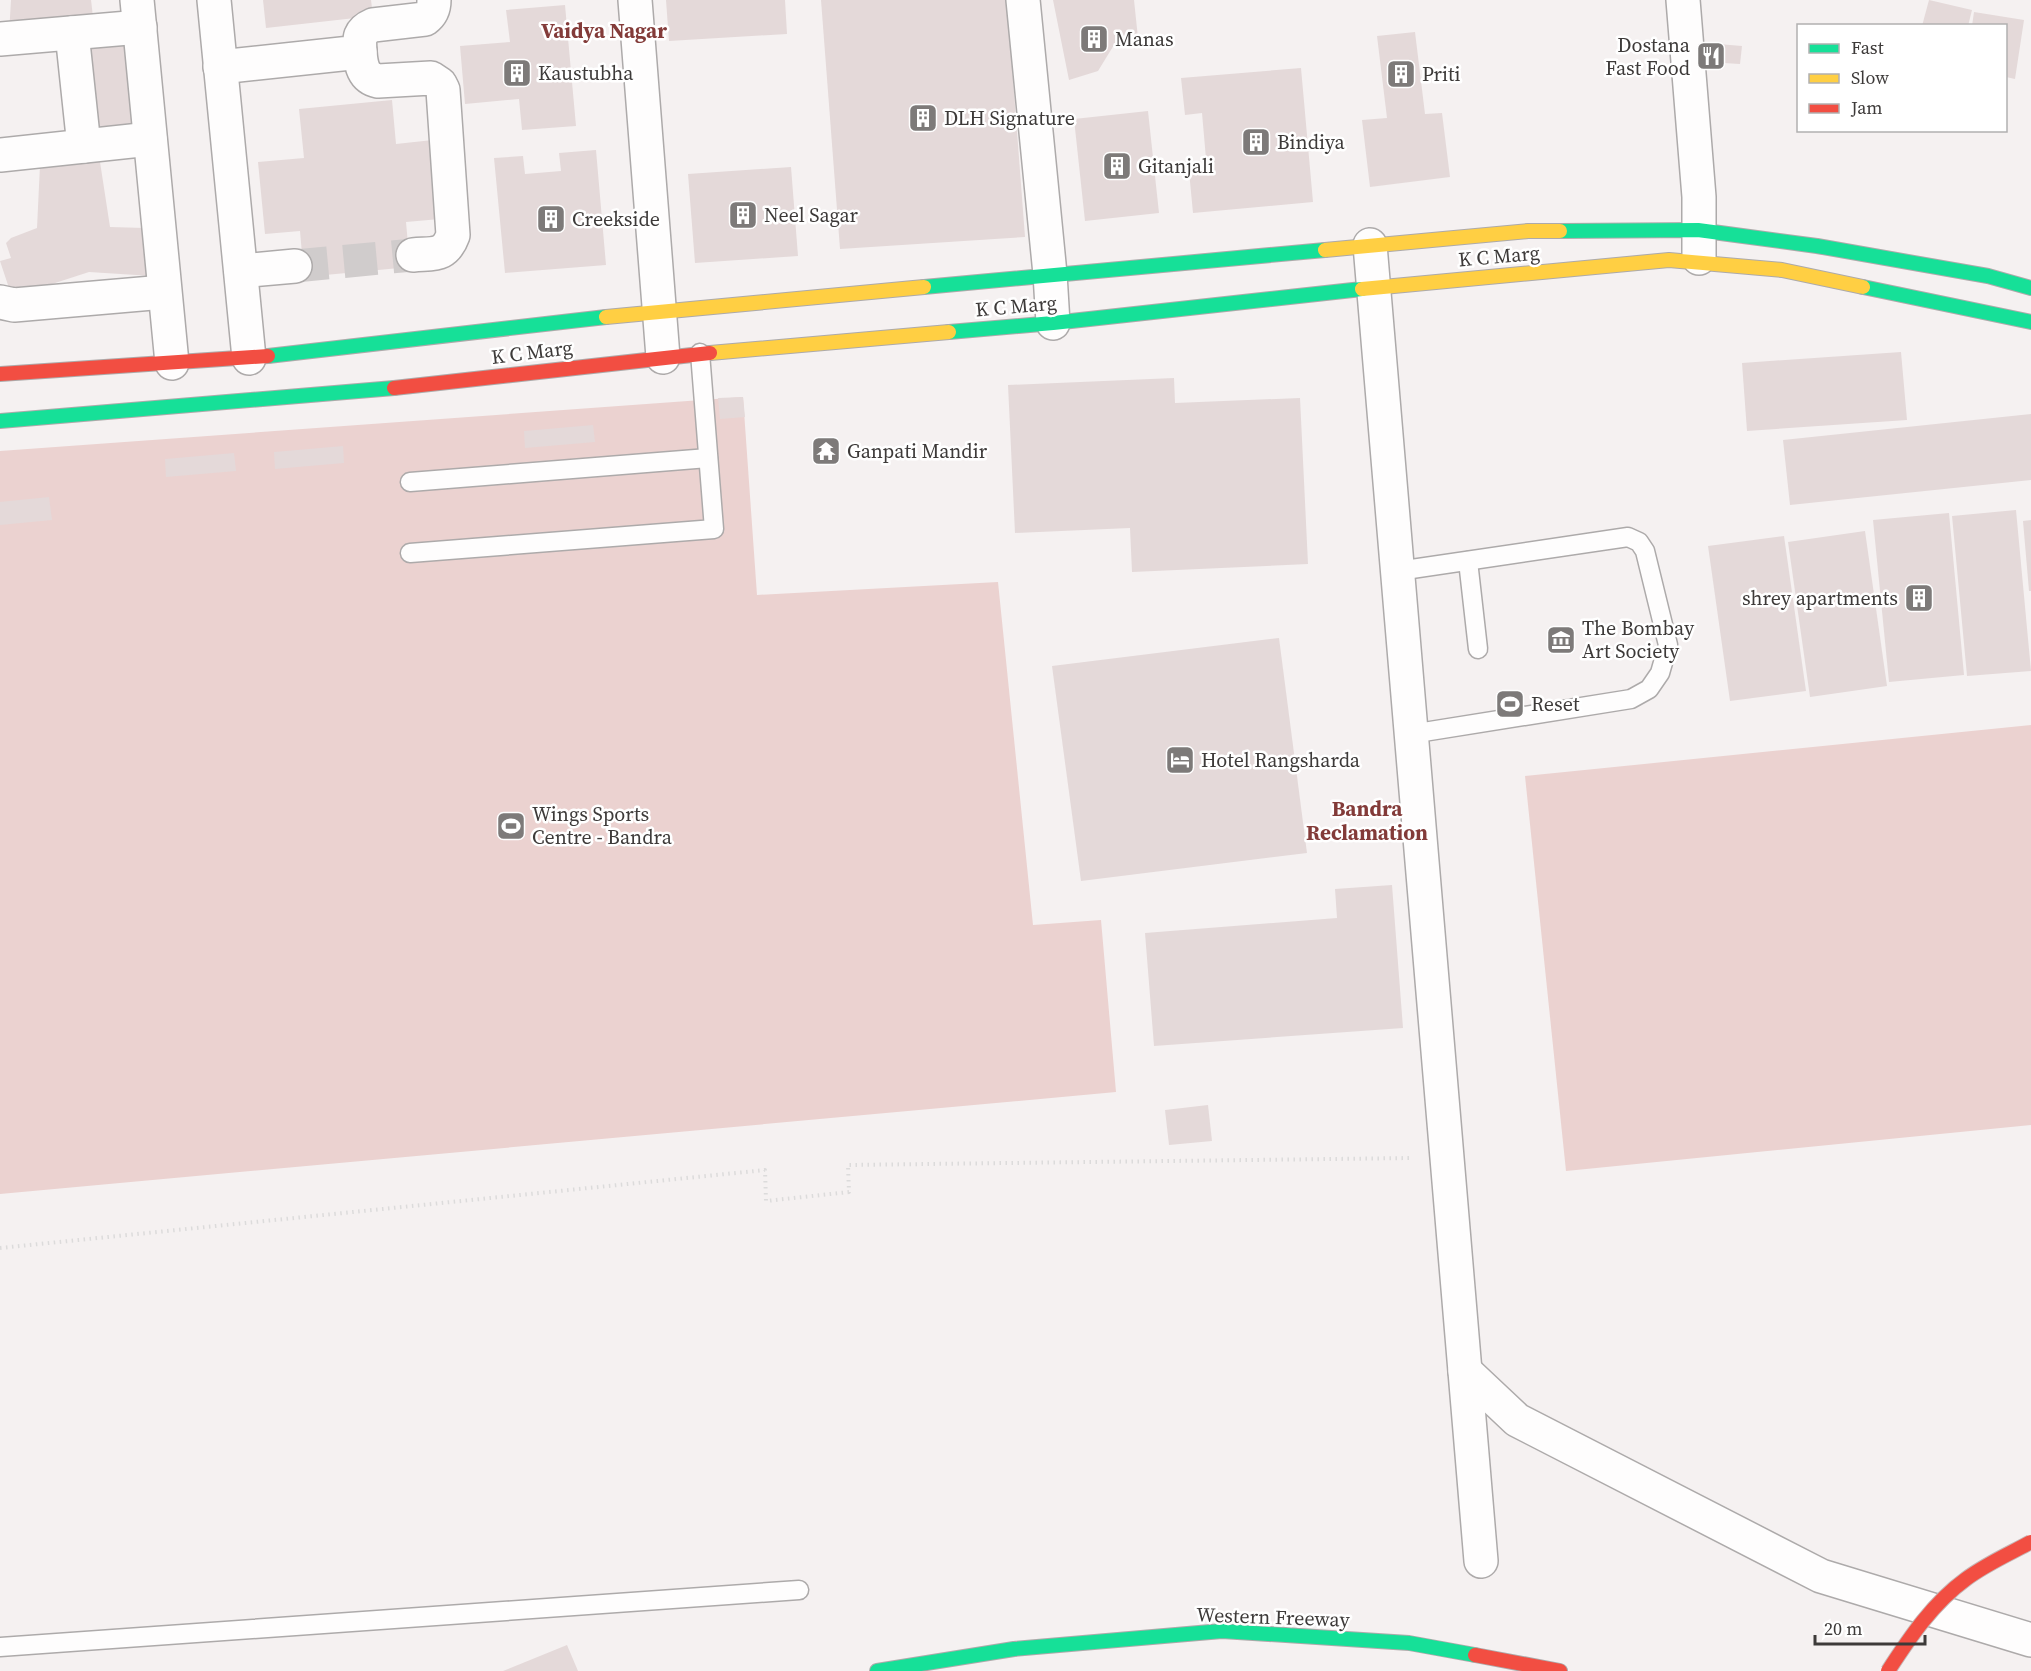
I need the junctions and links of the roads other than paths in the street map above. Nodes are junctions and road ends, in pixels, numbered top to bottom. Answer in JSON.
{"nodes":[{"id":1,"x":214,"y":0,"type":"edge"},
{"id":2,"x":434,"y":0,"type":"edge"},
{"id":3,"x":634,"y":0,"type":"edge"},
{"id":4,"x":1023,"y":0,"type":"edge"},
{"id":5,"x":1683,"y":0,"type":"edge"},
{"id":6,"x":138,"y":14,"type":"edge"},
{"id":7,"x":72,"y":33,"type":"junction"},
{"id":8,"x":0,"y":39,"type":"edge"},
{"id":9,"x":360,"y":52,"type":"junction"},
{"id":10,"x":220,"y":67,"type":"junction"},
{"id":11,"x":150,"y":139,"type":"junction"},
{"id":12,"x":84,"y":146,"type":"junction"},
{"id":13,"x":0,"y":155,"type":"edge"},
{"id":14,"x":1698,"y":230,"type":"junction"},
{"id":15,"x":1370,"y":245,"type":"junction"},
{"id":16,"x":413,"y":255,"type":"tunnel mouth"},
{"id":17,"x":1699,"y":263,"type":"junction"},
{"id":18,"x":295,"y":266,"type":"tunnel mouth"},
{"id":19,"x":241,"y":271,"type":"junction"},
{"id":20,"x":1050,"y":274,"type":"junction"},
{"id":21,"x":1374,"y":288,"type":"junction"},
{"id":22,"x":2031,"y":288,"type":"edge"},
{"id":23,"x":164,"y":291,"type":"junction"},
{"id":24,"x":0,"y":302,"type":"edge"},
{"id":25,"x":660,"y":311,"type":"junction"},
{"id":26,"x":2031,"y":322,"type":"edge"},
{"id":27,"x":1053,"y":323,"type":"junction"},
{"id":28,"x":700,"y":353,"type":"junction"},
{"id":29,"x":663,"y":357,"type":"junction"},
{"id":30,"x":249,"y":358,"type":"junction"},
{"id":31,"x":164,"y":367,"type":"junction"},
{"id":32,"x":0,"y":374,"type":"edge"},
{"id":33,"x":0,"y":418,"type":"edge"},
{"id":34,"x":708,"y":458,"type":"junction"},
{"id":35,"x":410,"y":482,"type":"dead end"},
{"id":36,"x":410,"y":554,"type":"dead end"},
{"id":37,"x":1468,"y":561,"type":"junction"},
{"id":38,"x":1398,"y":571,"type":"junction"},
{"id":39,"x":1478,"y":649,"type":"dead end"},
{"id":40,"x":1412,"y":734,"type":"junction"},
{"id":41,"x":1465,"y":1371,"type":"junction"},
{"id":42,"x":2031,"y":1542,"type":"edge"},
{"id":43,"x":1481,"y":1561,"type":"dead end"},
{"id":44,"x":799,"y":1590,"type":"dead end"},
{"id":45,"x":2031,"y":1640,"type":"edge"},
{"id":46,"x":0,"y":1647,"type":"edge"},
{"id":47,"x":877,"y":1671,"type":"edge"},
{"id":48,"x":1560,"y":1671,"type":"edge"},
{"id":49,"x":1888,"y":1671,"type":"edge"}],
"edges":[{"from":1,"to":10,"type":"street"},
{"from":2,"to":9,"type":"street"},
{"from":3,"to":25,"type":"street"},
{"from":4,"to":20,"type":"street"},
{"from":5,"to":14,"type":"street"},
{"from":6,"to":7,"type":"street"},
{"from":6,"to":11,"type":"street"},
{"from":7,"to":8,"type":"street"},
{"from":7,"to":12,"type":"street"},
{"from":9,"to":10,"type":"street"},
{"from":9,"to":16,"type":"street"},
{"from":10,"to":19,"type":"street"},
{"from":11,"to":12,"type":"street"},
{"from":11,"to":23,"type":"street"},
{"from":12,"to":13,"type":"street"},
{"from":14,"to":15,"type":"main road","name":"K C Marg"},
{"from":14,"to":17,"type":"street"},
{"from":14,"to":22,"type":"main road","name":"K C Marg"},
{"from":15,"to":20,"type":"main road","name":"K C Marg"},
{"from":15,"to":21,"type":"street"},
{"from":17,"to":21,"type":"main road","name":"K C Marg"},
{"from":17,"to":26,"type":"main road","name":"K C Marg"},
{"from":18,"to":19,"type":"street"},
{"from":19,"to":30,"type":"street"},
{"from":20,"to":25,"type":"main road","name":"K C Marg"},
{"from":20,"to":27,"type":"street"},
{"from":21,"to":27,"type":"main road","name":"K C Marg"},
{"from":21,"to":38,"type":"street"},
{"from":23,"to":24,"type":"street"},
{"from":23,"to":31,"type":"street"},
{"from":25,"to":29,"type":"street"},
{"from":25,"to":30,"type":"main road","name":"K C Marg"},
{"from":27,"to":28,"type":"main road","name":"K C Marg"},
{"from":28,"to":29,"type":"main road","name":"K C Marg"},
{"from":28,"to":34,"type":"lane"},
{"from":29,"to":33,"type":"main road","name":"K C Marg"},
{"from":30,"to":31,"type":"main road","name":"K C Marg"},
{"from":31,"to":32,"type":"main road","name":"K C Marg"},
{"from":34,"to":35,"type":"lane"},
{"from":34,"to":36,"type":"lane"},
{"from":37,"to":38,"type":"lane"},
{"from":37,"to":39,"type":"lane"},
{"from":37,"to":40,"type":"lane"},
{"from":38,"to":40,"type":"street"},
{"from":40,"to":41,"type":"street"},
{"from":41,"to":43,"type":"street"},
{"from":41,"to":45,"type":"street"},
{"from":42,"to":49,"type":"main road","bridge":true},
{"from":44,"to":46,"type":"lane"},
{"from":47,"to":48,"type":"main road","name":"Western Freeway"}]}
